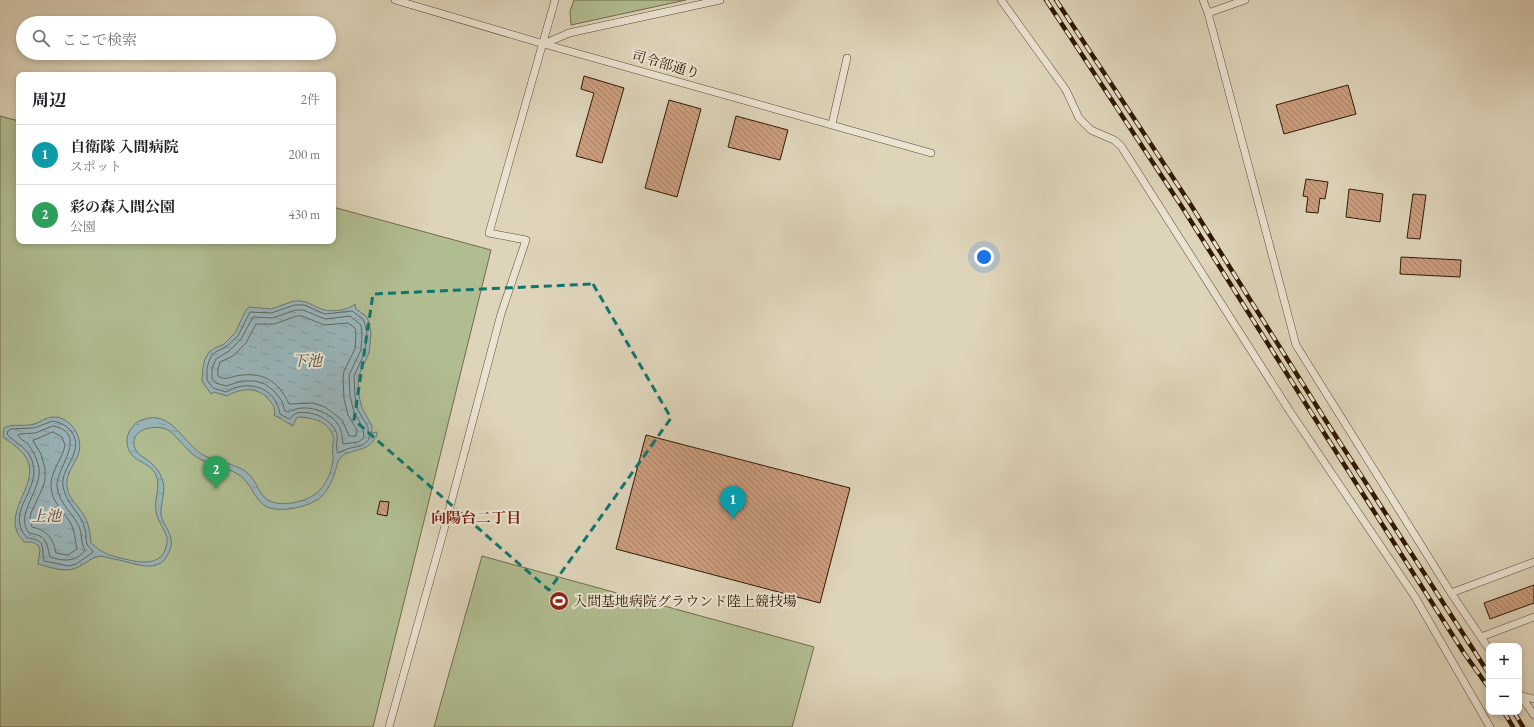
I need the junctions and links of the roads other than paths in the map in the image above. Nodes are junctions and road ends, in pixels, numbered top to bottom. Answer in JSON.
{"nodes":[{"id":1,"x":395,"y":0,"type":"edge"},
{"id":2,"x":555,"y":0,"type":"edge"},
{"id":3,"x":720,"y":0,"type":"edge"},
{"id":4,"x":1001,"y":0,"type":"edge"},
{"id":5,"x":1203,"y":0,"type":"edge"},
{"id":6,"x":1245,"y":0,"type":"edge"},
{"id":7,"x":1208,"y":13,"type":"junction"},
{"id":8,"x":544,"y":44,"type":"junction"},
{"id":9,"x":847,"y":58,"type":"dead end"},
{"id":10,"x":832,"y":124,"type":"junction"},
{"id":11,"x":931,"y":153,"type":"dead end"},
{"id":12,"x":1534,"y":562,"type":"edge"},
{"id":13,"x":1451,"y":593,"type":"junction"},
{"id":14,"x":1534,"y":617,"type":"edge"},
{"id":15,"x":1480,"y":637,"type":"junction"},
{"id":16,"x":1486,"y":645,"type":"edge"},
{"id":17,"x":1522,"y":695,"type":"edge"},
{"id":18,"x":1522,"y":697,"type":"edge"},
{"id":19,"x":1534,"y":699,"type":"edge"},
{"id":20,"x":1534,"y":714,"type":"edge"},
{"id":21,"x":389,"y":727,"type":"edge"},
{"id":22,"x":1490,"y":727,"type":"edge"}],
"edges":[{"from":1,"to":8,"type":"lane","name":"司令部通り"},
{"from":2,"to":8,"type":"lane"},
{"from":3,"to":8,"type":"lane"},
{"from":4,"to":22,"type":"lane"},
{"from":5,"to":7,"type":"lane"},
{"from":6,"to":7,"type":"lane"},
{"from":7,"to":13,"type":"lane"},
{"from":8,"to":10,"type":"lane","name":"司令部通り"},
{"from":8,"to":21,"type":"lane"},
{"from":9,"to":10,"type":"lane"},
{"from":10,"to":11,"type":"lane","name":"司令部通り"},
{"from":12,"to":13,"type":"lane"},
{"from":13,"to":15,"type":"lane"},
{"from":14,"to":15,"type":"lane"},
{"from":15,"to":16,"type":"lane"},
{"from":17,"to":19,"type":"lane"},
{"from":18,"to":20,"type":"lane"}]}
